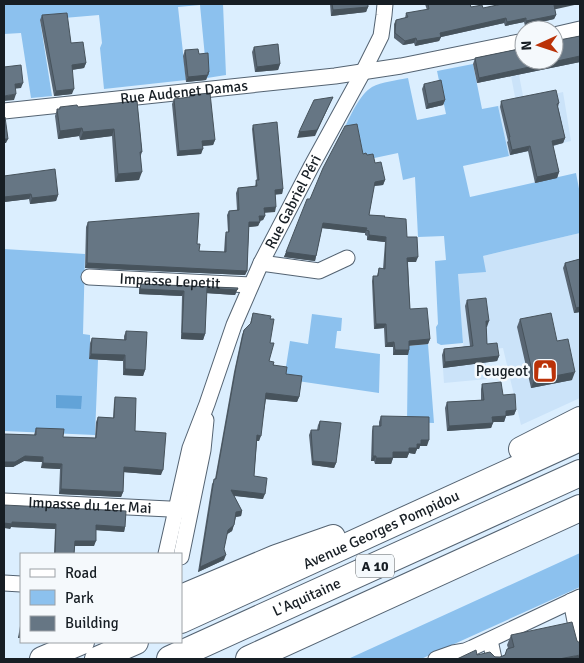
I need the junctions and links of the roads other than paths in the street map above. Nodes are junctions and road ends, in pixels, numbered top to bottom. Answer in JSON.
{"nodes":[{"id":1,"x":385,"y":4,"type":"edge"},
{"id":2,"x":580,"y":29,"type":"edge"},
{"id":3,"x":564,"y":33,"type":"edge"},
{"id":4,"x":514,"y":43,"type":"edge"},
{"id":5,"x":364,"y":72,"type":"junction"},
{"id":6,"x":4,"y":111,"type":"edge"},
{"id":7,"x":346,"y":258,"type":"dead end"},
{"id":8,"x":261,"y":263,"type":"junction"},
{"id":9,"x":89,"y":277,"type":"dead end"},
{"id":10,"x":251,"y":285,"type":"junction"},
{"id":11,"x":580,"y":419,"type":"edge"},
{"id":12,"x":580,"y":439,"type":"edge"},
{"id":13,"x":580,"y":473,"type":"edge"},
{"id":14,"x":4,"y":501,"type":"edge"},
{"id":15,"x":580,"y":508,"type":"edge"},
{"id":16,"x":183,"y":510,"type":"junction"},
{"id":17,"x":166,"y":553,"type":"edge"},
{"id":18,"x":181,"y":553,"type":"edge"},
{"id":19,"x":4,"y":583,"type":"edge"},
{"id":20,"x":20,"y":584,"type":"edge"},
{"id":21,"x":182,"y":597,"type":"edge"},
{"id":22,"x":576,"y":599,"type":"edge"},
{"id":23,"x":182,"y":621,"type":"edge"},
{"id":24,"x":490,"y":640,"type":"junction"},
{"id":25,"x":80,"y":643,"type":"edge"},
{"id":26,"x":134,"y":643,"type":"edge"},
{"id":27,"x":580,"y":646,"type":"edge"},
{"id":28,"x":42,"y":659,"type":"edge"},
{"id":29,"x":97,"y":659,"type":"edge"},
{"id":30,"x":170,"y":659,"type":"edge"},
{"id":31,"x":249,"y":659,"type":"edge"},
{"id":32,"x":436,"y":659,"type":"edge"},
{"id":33,"x":494,"y":659,"type":"edge"}],
"edges":[{"from":1,"to":5,"type":"street","name":"Rue Gabriel Péri"},
{"from":2,"to":3,"type":"street"},
{"from":4,"to":5,"type":"street","name":"Rue Audenet Damas"},
{"from":5,"to":6,"type":"street","name":"Rue Audenet Damas"},
{"from":5,"to":8,"type":"street","name":"Rue Gabriel Péri"},
{"from":7,"to":8,"type":"street"},
{"from":8,"to":10,"type":"street","name":"Rue Gabriel Péri"},
{"from":9,"to":10,"type":"street","name":"Impasse Lepetit"},
{"from":10,"to":16,"type":"street","name":"Rue Gabriel Péri"},
{"from":11,"to":21,"type":"main road","name":"Avenue Georges Pompidou"},
{"from":12,"to":23,"type":"main road","name":"Avenue Georges Pompidou"},
{"from":13,"to":30,"type":"highway","name":"L'Aquitaine","number":"A 10"},
{"from":14,"to":16,"type":"street","name":"Impasse du 1er Mai"},
{"from":15,"to":31,"type":"highway","number":"A 10"},
{"from":16,"to":17,"type":"street","name":"Rue Gabriel Péri"},
{"from":16,"to":18,"type":"street","name":"Rue Gabriel Péri"},
{"from":19,"to":20,"type":"street"},
{"from":22,"to":24,"type":"street"},
{"from":22,"to":27,"type":"street"},
{"from":24,"to":32,"type":"street"},
{"from":24,"to":33,"type":"street"},
{"from":25,"to":28,"type":"main road"},
{"from":26,"to":29,"type":"main road"}]}
